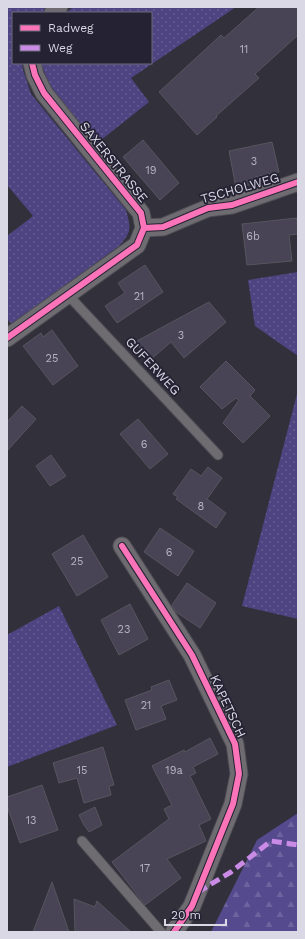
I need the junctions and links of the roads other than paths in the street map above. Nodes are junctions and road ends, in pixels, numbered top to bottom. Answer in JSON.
{"nodes":[{"id":1,"x":32,"y":64,"type":"edge"},
{"id":2,"x":298,"y":182,"type":"edge"},
{"id":3,"x":144,"y":228,"type":"junction"},
{"id":4,"x":68,"y":295,"type":"junction"},
{"id":5,"x":7,"y":338,"type":"edge"},
{"id":6,"x":218,"y":455,"type":"dead end"},
{"id":7,"x":122,"y":546,"type":"dead end"},
{"id":8,"x":82,"y":841,"type":"dead end"},
{"id":9,"x":161,"y":932,"type":"edge"},
{"id":10,"x":174,"y":932,"type":"edge"}],
"edges":[{"from":1,"to":3,"type":"street","name":"SAXERSTRASSE"},
{"from":2,"to":3,"type":"street","name":"TSCHOLWEG"},
{"from":3,"to":4,"type":"street"},
{"from":4,"to":5,"type":"street"},
{"from":4,"to":6,"type":"lane","name":"GUFERWEG"},
{"from":7,"to":10,"type":"street","name":"KAPETSCH"},
{"from":8,"to":9,"type":"lane"}]}
